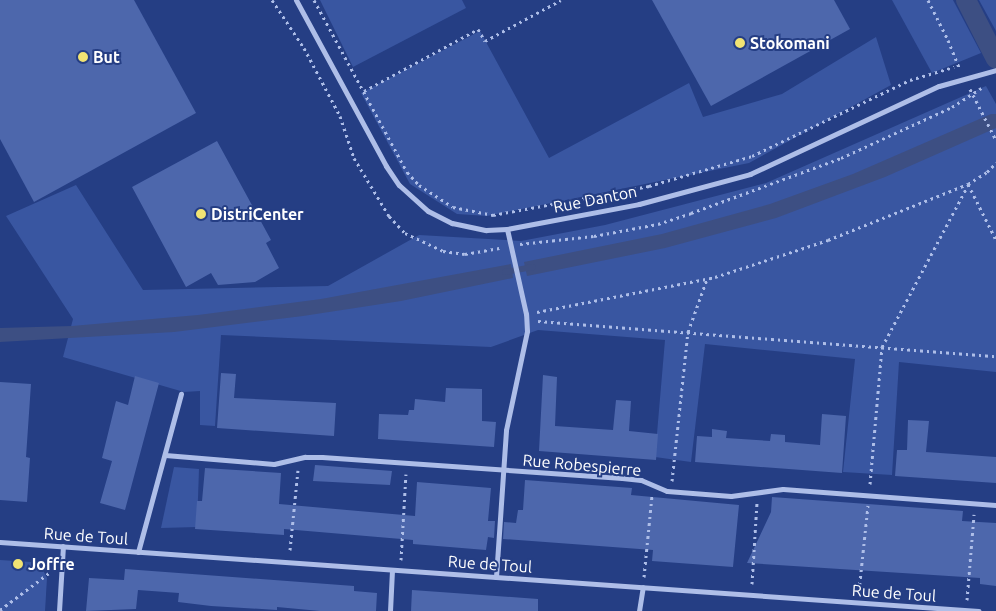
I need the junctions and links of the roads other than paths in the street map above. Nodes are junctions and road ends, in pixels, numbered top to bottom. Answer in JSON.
{"nodes":[{"id":1,"x":296,"y":0,"type":"edge"},
{"id":2,"x":996,"y":70,"type":"edge"},
{"id":3,"x":508,"y":229,"type":"junction"},
{"id":4,"x":181,"y":394,"type":"dead end"},
{"id":5,"x":165,"y":456,"type":"junction"},
{"id":6,"x":504,"y":470,"type":"junction"},
{"id":7,"x":996,"y":505,"type":"edge"},
{"id":8,"x":0,"y":542,"type":"edge"},
{"id":9,"x":64,"y":546,"type":"junction"},
{"id":10,"x":138,"y":552,"type":"junction"},
{"id":11,"x":392,"y":570,"type":"junction"},
{"id":12,"x":496,"y":577,"type":"junction"},
{"id":13,"x":643,"y":587,"type":"junction"},
{"id":14,"x":924,"y":609,"type":"edge"},
{"id":15,"x":966,"y":610,"type":"edge"},
{"id":16,"x":59,"y":611,"type":"edge"},
{"id":17,"x":390,"y":611,"type":"edge"},
{"id":18,"x":639,"y":611,"type":"edge"},
{"id":19,"x":979,"y":611,"type":"edge"}],
"edges":[{"from":1,"to":3,"type":"street","name":"Rue Danton"},
{"from":2,"to":3,"type":"street","name":"Rue Danton"},
{"from":3,"to":6,"type":"street"},
{"from":4,"to":5,"type":"street"},
{"from":5,"to":6,"type":"street","name":"Rue Robespierre"},
{"from":5,"to":10,"type":"street"},
{"from":6,"to":7,"type":"street","name":"Rue Robespierre"},
{"from":6,"to":12,"type":"street"},
{"from":8,"to":9,"type":"street","name":"Rue de Toul"},
{"from":9,"to":10,"type":"street","name":"Rue de Toul"},
{"from":9,"to":16,"type":"street"},
{"from":10,"to":11,"type":"street","name":"Rue de Toul"},
{"from":11,"to":12,"type":"street","name":"Rue de Toul"},
{"from":11,"to":17,"type":"street"},
{"from":12,"to":13,"type":"street","name":"Rue de Toul"},
{"from":13,"to":14,"type":"street","name":"Rue de Toul"},
{"from":13,"to":18,"type":"street"},
{"from":14,"to":15,"type":"street","name":"Rue de Toul"},
{"from":15,"to":19,"type":"street","name":"Rue de Toul"}]}
